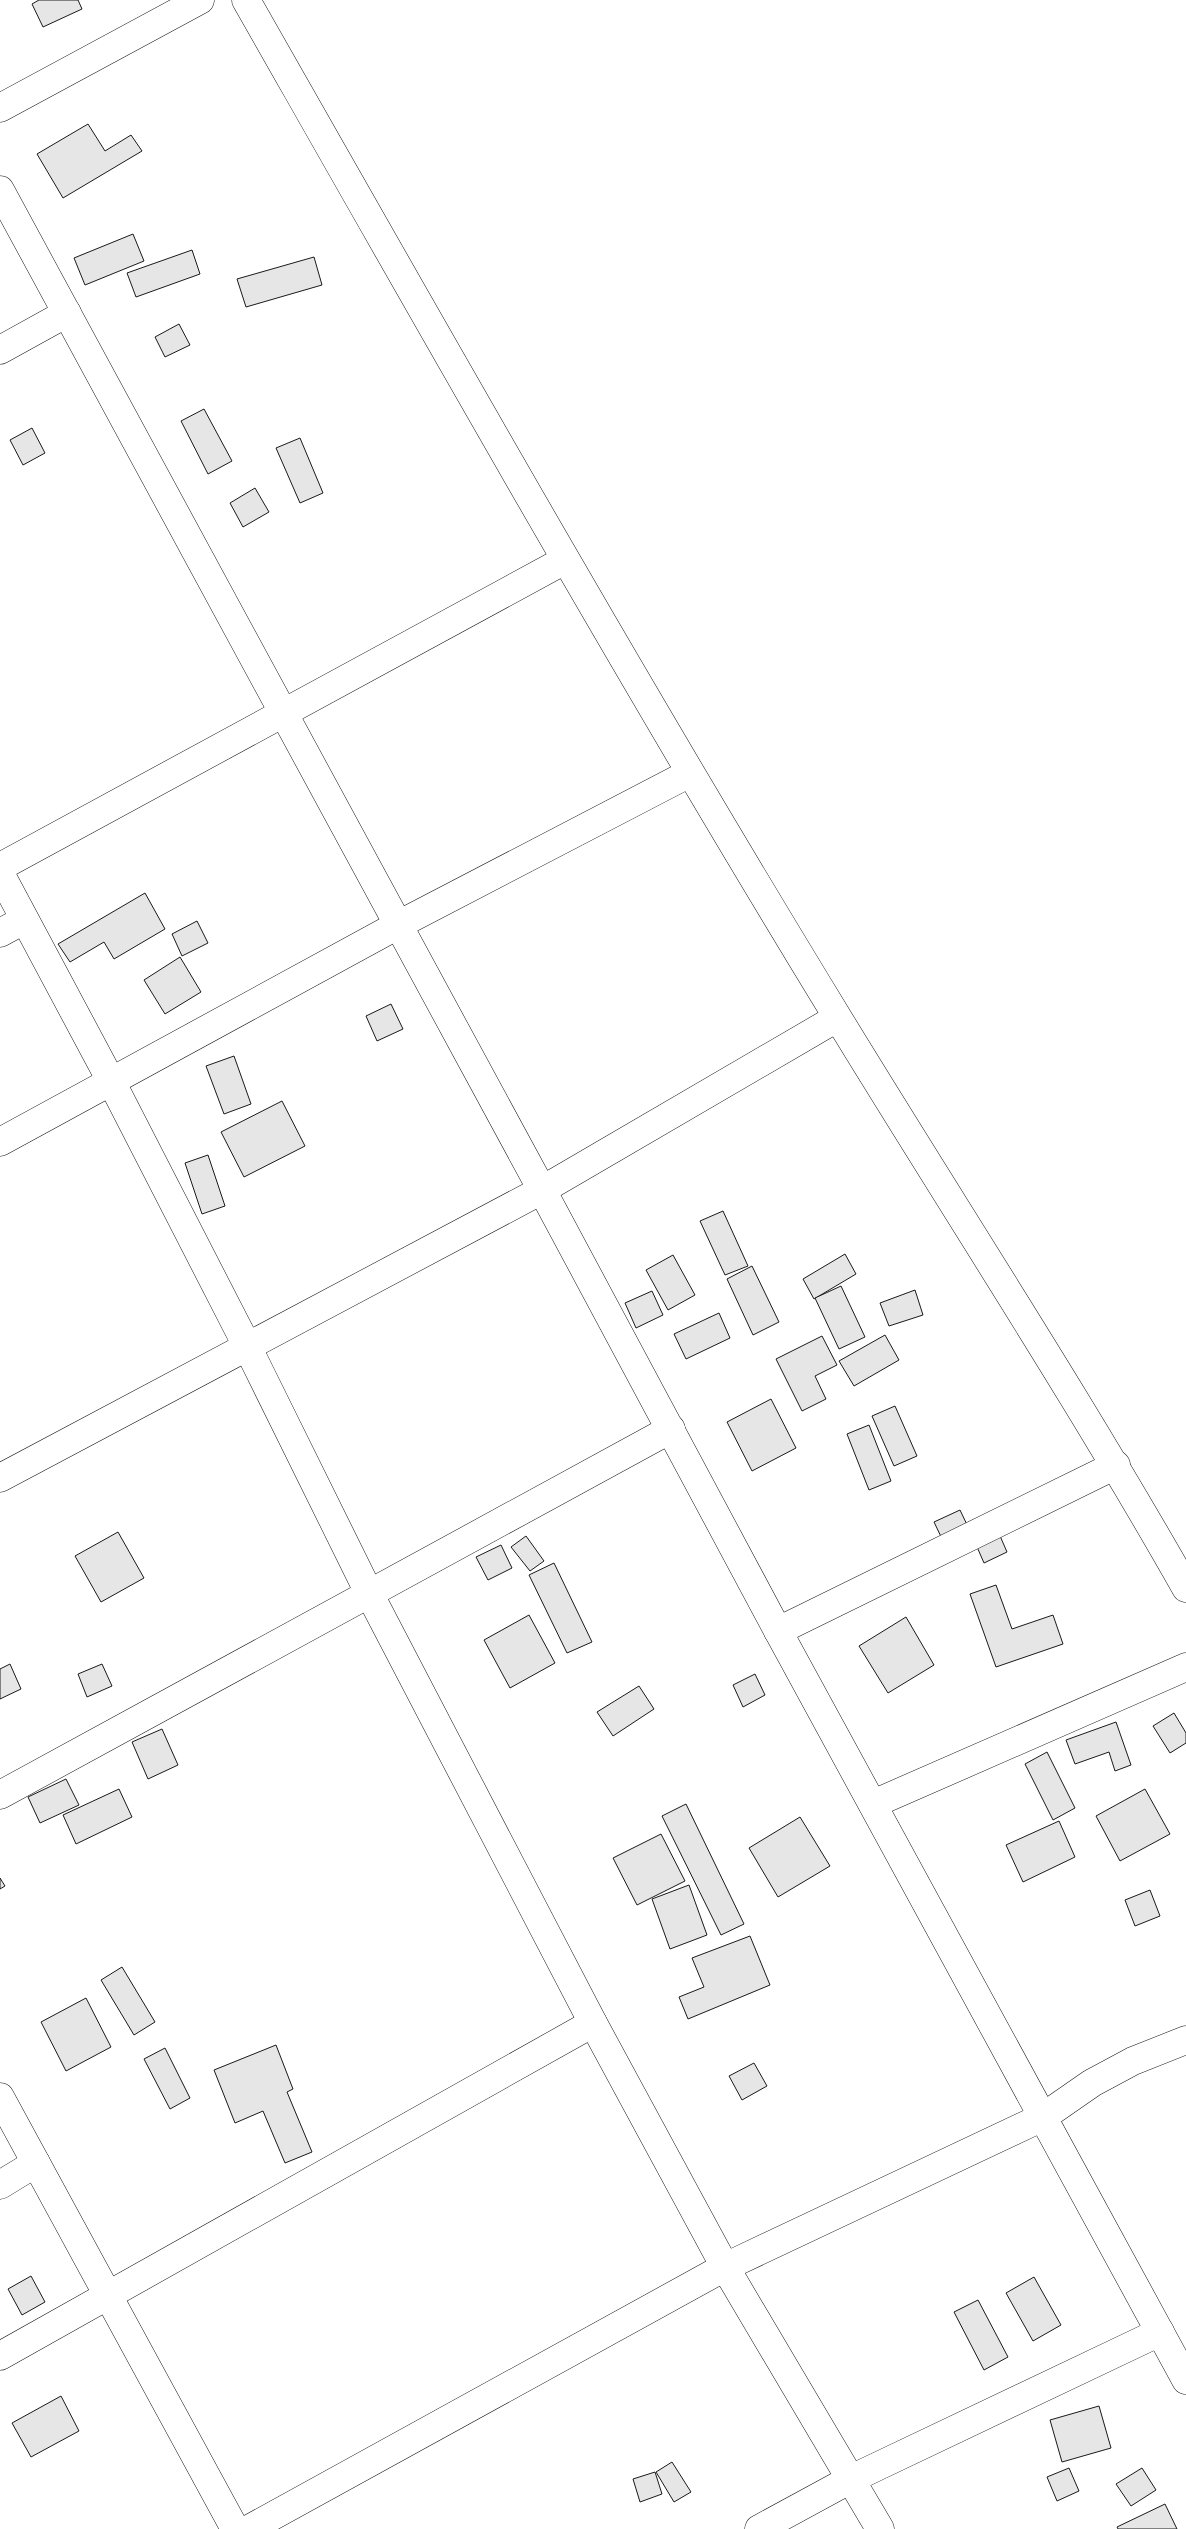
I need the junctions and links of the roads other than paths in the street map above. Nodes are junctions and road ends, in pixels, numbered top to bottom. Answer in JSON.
{"nodes":[{"id":1,"x":200,"y":0,"type":"edge"},
{"id":2,"x":246,"y":0,"type":"edge"},
{"id":3,"x":0,"y":108,"type":"edge"},
{"id":4,"x":0,"y":190,"type":"edge"},
{"id":5,"x":66,"y":312,"type":"junction"},
{"id":6,"x":0,"y":350,"type":"edge"},
{"id":7,"x":565,"y":560,"type":"junction"},
{"id":8,"x":283,"y":713,"type":"junction"},
{"id":9,"x":690,"y":773,"type":"junction"},
{"id":10,"x":0,"y":867,"type":"edge"},
{"id":11,"x":0,"y":873,"type":"edge"},
{"id":12,"x":24,"y":920,"type":"junction"},
{"id":13,"x":398,"y":925,"type":"junction"},
{"id":14,"x":0,"y":933,"type":"edge"},
{"id":15,"x":838,"y":1018,"type":"junction"},
{"id":16,"x":111,"y":1082,"type":"junction"},
{"id":17,"x":0,"y":1142,"type":"edge"},
{"id":18,"x":542,"y":1190,"type":"junction"},
{"id":19,"x":247,"y":1346,"type":"junction"},
{"id":20,"x":671,"y":1429,"type":"junction"},
{"id":21,"x":1116,"y":1465,"type":"junction"},
{"id":22,"x":0,"y":1478,"type":"edge"},
{"id":23,"x":1186,"y":1588,"type":"edge"},
{"id":24,"x":370,"y":1595,"type":"junction"},
{"id":25,"x":778,"y":1631,"type":"junction"},
{"id":26,"x":1186,"y":1667,"type":"edge"},
{"id":27,"x":0,"y":1795,"type":"edge"},
{"id":28,"x":873,"y":1804,"type":"junction"},
{"id":29,"x":593,"y":2024,"type":"junction"},
{"id":30,"x":1186,"y":2040,"type":"edge"},
{"id":31,"x":0,"y":2097,"type":"edge"},
{"id":32,"x":1043,"y":2117,"type":"junction"},
{"id":33,"x":36,"y":2163,"type":"junction"},
{"id":34,"x":0,"y":2185,"type":"edge"},
{"id":35,"x":725,"y":2267,"type":"junction"},
{"id":36,"x":108,"y":2296,"type":"junction"},
{"id":37,"x":1160,"y":2332,"type":"junction"},
{"id":38,"x":0,"y":2356,"type":"edge"},
{"id":39,"x":1186,"y":2380,"type":"edge"},
{"id":40,"x":851,"y":2479,"type":"junction"},
{"id":41,"x":234,"y":2529,"type":"edge"},
{"id":42,"x":249,"y":2529,"type":"edge"},
{"id":43,"x":759,"y":2529,"type":"edge"},
{"id":44,"x":880,"y":2529,"type":"edge"}],
"edges":[{"from":1,"to":3,"type":"street"},
{"from":2,"to":7,"type":"street"},
{"from":4,"to":5,"type":"street"},
{"from":5,"to":6,"type":"street"},
{"from":5,"to":8,"type":"street"},
{"from":7,"to":8,"type":"street"},
{"from":7,"to":9,"type":"street"},
{"from":8,"to":10,"type":"street"},
{"from":8,"to":13,"type":"street"},
{"from":9,"to":13,"type":"street"},
{"from":9,"to":15,"type":"street"},
{"from":11,"to":12,"type":"street"},
{"from":12,"to":14,"type":"street"},
{"from":12,"to":16,"type":"street"},
{"from":13,"to":16,"type":"street"},
{"from":13,"to":18,"type":"street"},
{"from":15,"to":18,"type":"street"},
{"from":15,"to":21,"type":"street"},
{"from":16,"to":17,"type":"street"},
{"from":16,"to":19,"type":"street"},
{"from":18,"to":19,"type":"street"},
{"from":18,"to":20,"type":"street"},
{"from":19,"to":22,"type":"street"},
{"from":19,"to":24,"type":"street"},
{"from":20,"to":24,"type":"street"},
{"from":20,"to":25,"type":"street"},
{"from":21,"to":23,"type":"street"},
{"from":21,"to":25,"type":"street"},
{"from":24,"to":27,"type":"street"},
{"from":24,"to":29,"type":"street"},
{"from":25,"to":28,"type":"street"},
{"from":26,"to":28,"type":"street"},
{"from":28,"to":32,"type":"street"},
{"from":29,"to":35,"type":"street"},
{"from":29,"to":36,"type":"street"},
{"from":30,"to":32,"type":"street"},
{"from":31,"to":33,"type":"street"},
{"from":32,"to":35,"type":"street"},
{"from":32,"to":37,"type":"street"},
{"from":33,"to":34,"type":"street"},
{"from":33,"to":36,"type":"street"},
{"from":35,"to":40,"type":"street"},
{"from":35,"to":42,"type":"street"},
{"from":36,"to":38,"type":"street"},
{"from":36,"to":41,"type":"street"},
{"from":37,"to":39,"type":"street"},
{"from":37,"to":40,"type":"street"},
{"from":40,"to":43,"type":"street"},
{"from":40,"to":44,"type":"street"}]}
